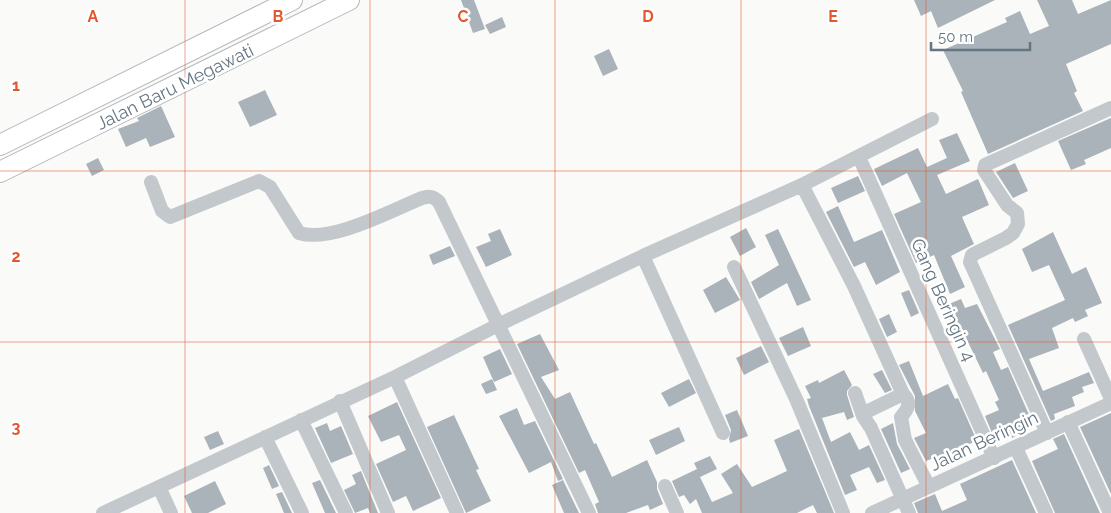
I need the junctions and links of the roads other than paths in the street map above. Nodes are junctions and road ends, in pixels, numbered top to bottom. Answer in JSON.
{"nodes":[{"id":1,"x":292,"y":0,"type":"edge"},
{"id":2,"x":350,"y":0,"type":"edge"},
{"id":3,"x":1111,"y":108,"type":"edge"},
{"id":4,"x":932,"y":119,"type":"dead end"},
{"id":5,"x":0,"y":145,"type":"edge"},
{"id":6,"x":859,"y":157,"type":"junction"},
{"id":7,"x":0,"y":172,"type":"edge"},
{"id":8,"x":151,"y":182,"type":"dead end"},
{"id":9,"x":802,"y":185,"type":"junction"},
{"id":10,"x":643,"y":256,"type":"junction"},
{"id":11,"x":734,"y":267,"type":"dead end"},
{"id":12,"x":500,"y":324,"type":"junction"},
{"id":13,"x":1084,"y":339,"type":"dead end"},
{"id":14,"x":395,"y":377,"type":"junction"},
{"id":15,"x":856,"y":393,"type":"dead end"},
{"id":16,"x":903,"y":394,"type":"junction"},
{"id":17,"x":1111,"y":399,"type":"edge"},
{"id":18,"x":340,"y":401,"type":"junction"},
{"id":19,"x":1111,"y":403,"type":"edge"},
{"id":20,"x":863,"y":416,"type":"junction"},
{"id":21,"x":301,"y":420,"type":"junction"},
{"id":22,"x":1068,"y":422,"type":"junction"},
{"id":23,"x":1047,"y":432,"type":"junction"},
{"id":24,"x":723,"y":433,"type":"dead end"},
{"id":25,"x":265,"y":437,"type":"junction"},
{"id":26,"x":1016,"y":448,"type":"junction"},
{"id":27,"x":994,"y":458,"type":"junction"},
{"id":28,"x":665,"y":486,"type":"dead end"},
{"id":29,"x":929,"y":486,"type":"junction"},
{"id":30,"x":159,"y":487,"type":"junction"},
{"id":31,"x":902,"y":499,"type":"junction"},
{"id":32,"x":123,"y":509,"type":"edge"},
{"id":33,"x":102,"y":513,"type":"edge"},
{"id":34,"x":171,"y":513,"type":"edge"},
{"id":35,"x":302,"y":513,"type":"edge"},
{"id":36,"x":346,"y":513,"type":"edge"},
{"id":37,"x":388,"y":513,"type":"edge"},
{"id":38,"x":457,"y":513,"type":"edge"},
{"id":39,"x":589,"y":513,"type":"edge"},
{"id":40,"x":677,"y":513,"type":"edge"},
{"id":41,"x":843,"y":513,"type":"edge"},
{"id":42,"x":872,"y":513,"type":"edge"},
{"id":43,"x":909,"y":513,"type":"edge"},
{"id":44,"x":1046,"y":513,"type":"edge"},
{"id":45,"x":1110,"y":513,"type":"edge"}],
"edges":[{"from":1,"to":5,"type":"highway","name":"Jalan Baru Megawati"},
{"from":2,"to":7,"type":"highway","name":"Jalan Baru Megawati"},
{"from":3,"to":23,"type":"street"},
{"from":4,"to":6,"type":"street"},
{"from":6,"to":9,"type":"street"},
{"from":6,"to":27,"type":"street","name":"Gang Beringin 4"},
{"from":8,"to":12,"type":"street"},
{"from":9,"to":10,"type":"street"},
{"from":9,"to":16,"type":"street"},
{"from":10,"to":12,"type":"street"},
{"from":10,"to":24,"type":"street"},
{"from":11,"to":41,"type":"street"},
{"from":12,"to":14,"type":"street"},
{"from":12,"to":39,"type":"street"},
{"from":13,"to":17,"type":"street"},
{"from":14,"to":18,"type":"street"},
{"from":14,"to":38,"type":"street"},
{"from":15,"to":20,"type":"street"},
{"from":16,"to":20,"type":"street"},
{"from":16,"to":29,"type":"street"},
{"from":18,"to":21,"type":"street"},
{"from":18,"to":37,"type":"street"},
{"from":19,"to":22,"type":"street","name":"Jalan Beringin"},
{"from":20,"to":31,"type":"street"},
{"from":21,"to":25,"type":"street"},
{"from":21,"to":36,"type":"street"},
{"from":22,"to":23,"type":"street","name":"Jalan Beringin"},
{"from":22,"to":45,"type":"street"},
{"from":23,"to":26,"type":"street","name":"Jalan Beringin"},
{"from":25,"to":30,"type":"street"},
{"from":25,"to":35,"type":"street"},
{"from":26,"to":27,"type":"street","name":"Jalan Beringin"},
{"from":26,"to":44,"type":"street"},
{"from":27,"to":29,"type":"street","name":"Jalan Beringin"},
{"from":28,"to":40,"type":"street"},
{"from":29,"to":31,"type":"street","name":"Jalan Beringin"},
{"from":30,"to":32,"type":"street"},
{"from":30,"to":34,"type":"street"},
{"from":31,"to":42,"type":"street","name":"Jalan Beringin"},
{"from":31,"to":43,"type":"street"},
{"from":32,"to":33,"type":"street"}]}
